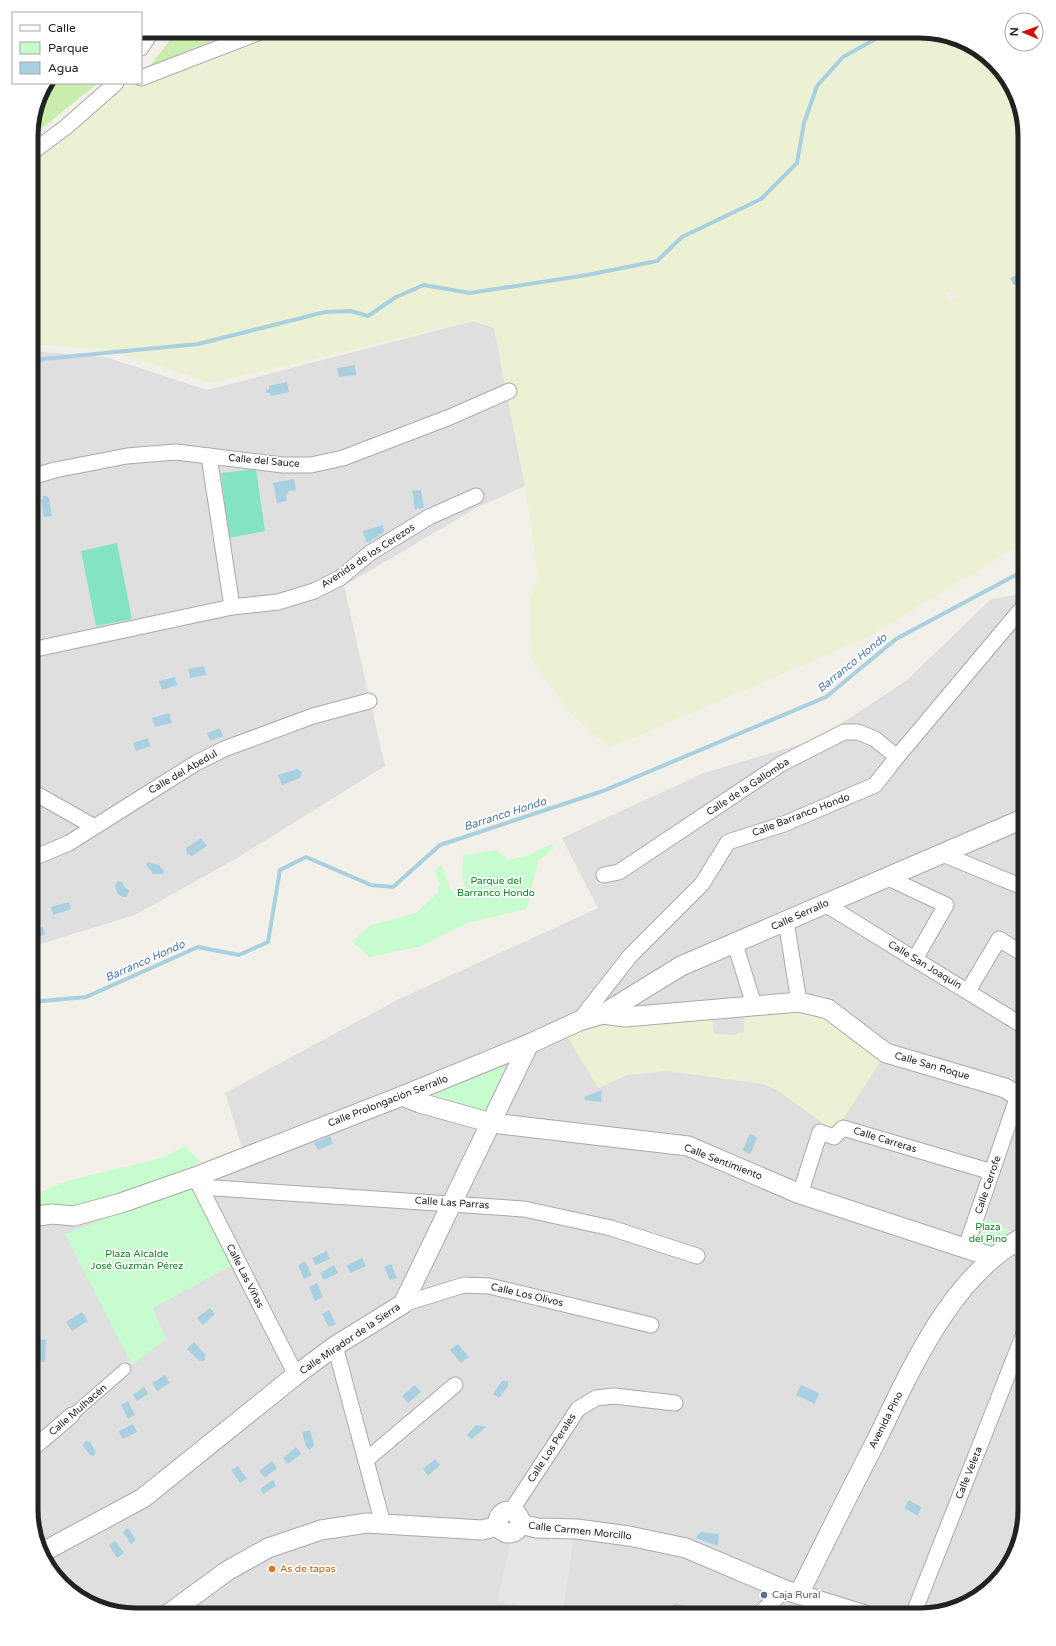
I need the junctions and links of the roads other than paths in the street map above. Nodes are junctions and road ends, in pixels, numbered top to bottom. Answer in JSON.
{"nodes":[{"id":1,"x":147,"y":38,"type":"edge"},
{"id":2,"x":245,"y":38,"type":"edge"},
{"id":3,"x":142,"y":46,"type":"edge"},
{"id":4,"x":142,"y":78,"type":"edge"},
{"id":5,"x":115,"y":84,"type":"edge"},
{"id":6,"x":38,"y":148,"type":"edge"},
{"id":7,"x":509,"y":391,"type":"dead end"},
{"id":8,"x":209,"y":456,"type":"junction"},
{"id":9,"x":38,"y":475,"type":"edge"},
{"id":10,"x":476,"y":496,"type":"dead end"},
{"id":11,"x":232,"y":607,"type":"junction"},
{"id":12,"x":1018,"y":614,"type":"edge"},
{"id":13,"x":38,"y":649,"type":"edge"},
{"id":14,"x":369,"y":702,"type":"dead end"},
{"id":15,"x":897,"y":757,"type":"junction"},
{"id":16,"x":38,"y":795,"type":"edge"},
{"id":17,"x":1018,"y":821,"type":"edge"},
{"id":18,"x":93,"y":826,"type":"junction"},
{"id":19,"x":940,"y":853,"type":"junction"},
{"id":20,"x":38,"y":856,"type":"edge"},
{"id":21,"x":604,"y":875,"type":"dead end"},
{"id":22,"x":886,"y":877,"type":"junction"},
{"id":23,"x":1018,"y":885,"type":"edge"},
{"id":24,"x":825,"y":904,"type":"junction"},
{"id":25,"x":786,"y":921,"type":"junction"},
{"id":26,"x":734,"y":944,"type":"junction"},
{"id":27,"x":1018,"y":951,"type":"edge"},
{"id":28,"x":915,"y":959,"type":"junction"},
{"id":29,"x":968,"y":992,"type":"junction"},
{"id":30,"x":799,"y":1002,"type":"junction"},
{"id":31,"x":754,"y":1005,"type":"junction"},
{"id":32,"x":603,"y":1014,"type":"junction"},
{"id":33,"x":580,"y":1021,"type":"junction"},
{"id":34,"x":1018,"y":1023,"type":"edge"},
{"id":35,"x":529,"y":1044,"type":"junction"},
{"id":36,"x":402,"y":1096,"type":"junction"},
{"id":37,"x":1018,"y":1097,"type":"edge"},
{"id":38,"x":1018,"y":1110,"type":"edge"},
{"id":39,"x":492,"y":1123,"type":"junction"},
{"id":40,"x":992,"y":1172,"type":"junction"},
{"id":41,"x":197,"y":1182,"type":"junction"},
{"id":42,"x":800,"y":1194,"type":"junction"},
{"id":43,"x":452,"y":1202,"type":"junction"},
{"id":44,"x":38,"y":1216,"type":"edge"},
{"id":45,"x":1018,"y":1236,"type":"edge"},
{"id":46,"x":966,"y":1247,"type":"junction"},
{"id":47,"x":697,"y":1256,"type":"dead end"},
{"id":48,"x":992,"y":1257,"type":"junction"},
{"id":49,"x":403,"y":1304,"type":"junction"},
{"id":50,"x":651,"y":1325,"type":"dead end"},
{"id":51,"x":335,"y":1346,"type":"junction"},
{"id":52,"x":1018,"y":1349,"type":"edge"},
{"id":53,"x":125,"y":1369,"type":"dead end"},
{"id":54,"x":296,"y":1375,"type":"junction"},
{"id":55,"x":455,"y":1385,"type":"dead end"},
{"id":56,"x":674,"y":1403,"type":"dead end"},
{"id":57,"x":72,"y":1415,"type":"joint"},
{"id":58,"x":38,"y":1444,"type":"edge"},
{"id":59,"x":366,"y":1460,"type":"junction"},
{"id":60,"x":516,"y":1518,"type":"junction"},
{"id":61,"x":383,"y":1524,"type":"junction"},
{"id":62,"x":47,"y":1550,"type":"edge"},
{"id":63,"x":792,"y":1592,"type":"junction"},
{"id":64,"x":177,"y":1608,"type":"edge"},
{"id":65,"x":768,"y":1608,"type":"edge"},
{"id":66,"x":843,"y":1608,"type":"edge"},
{"id":67,"x":916,"y":1608,"type":"edge"}],
"edges":[{"from":1,"to":3,"type":"street"},
{"from":2,"to":4,"type":"street"},
{"from":5,"to":6,"type":"street"},
{"from":7,"to":8,"type":"street","name":"Calle del Sauce"},
{"from":8,"to":9,"type":"street","name":"Calle del Sauce"},
{"from":8,"to":11,"type":"street"},
{"from":10,"to":11,"type":"street","name":"Avenida de los Cerezos"},
{"from":11,"to":13,"type":"street","name":"Avenida de los Cerezos"},
{"from":12,"to":15,"type":"street","name":"Calle Barranco Hondo"},
{"from":14,"to":18,"type":"street","name":"Calle del Abedul"},
{"from":15,"to":21,"type":"street","name":"Calle de la Gallomba"},
{"from":15,"to":33,"type":"street","name":"Calle Barranco Hondo"},
{"from":16,"to":18,"type":"street"},
{"from":17,"to":19,"type":"street","name":"Calle Serrallo"},
{"from":18,"to":20,"type":"street","name":"Calle del Abedul"},
{"from":19,"to":22,"type":"street","name":"Calle Serrallo"},
{"from":19,"to":23,"type":"street"},
{"from":22,"to":24,"type":"street","name":"Calle Serrallo"},
{"from":22,"to":28,"type":"street"},
{"from":24,"to":25,"type":"street","name":"Calle Serrallo"},
{"from":24,"to":28,"type":"street","name":"Calle San Joaquín"},
{"from":25,"to":26,"type":"street","name":"Calle Serrallo"},
{"from":25,"to":30,"type":"street"},
{"from":26,"to":31,"type":"street"},
{"from":26,"to":32,"type":"street","name":"Calle Serrallo"},
{"from":27,"to":29,"type":"street"},
{"from":28,"to":29,"type":"street","name":"Calle San Joaquín"},
{"from":29,"to":34,"type":"street","name":"Calle San Joaquín"},
{"from":30,"to":31,"type":"street","name":"Calle San Roque"},
{"from":30,"to":37,"type":"street","name":"Calle San Roque"},
{"from":31,"to":32,"type":"street","name":"Calle San Roque"},
{"from":32,"to":33,"type":"street","name":"Calle Serrallo"},
{"from":33,"to":35,"type":"street","name":"Calle Prolongación Serrallo"},
{"from":35,"to":36,"type":"street","name":"Calle Prolongación Serrallo"},
{"from":35,"to":39,"type":"street","name":"Calle Mirador de la Sierra"},
{"from":36,"to":39,"type":"street","name":"Calle Sentimiento"},
{"from":36,"to":41,"type":"street","name":"Calle Prolongación Serrallo"},
{"from":38,"to":40,"type":"street","name":"Calle Cerrofe"},
{"from":39,"to":42,"type":"street","name":"Calle Sentimiento"},
{"from":39,"to":43,"type":"street","name":"Calle Mirador de la Sierra"},
{"from":40,"to":42,"type":"street","name":"Calle Carreras"},
{"from":40,"to":46,"type":"street","name":"Calle Cerrofe"},
{"from":41,"to":43,"type":"street","name":"Calle Las Parras"},
{"from":41,"to":44,"type":"street","name":"Calle Prolongación Serrallo"},
{"from":41,"to":54,"type":"street","name":"Calle Las Viñas"},
{"from":42,"to":46,"type":"street","name":"Calle Sentimiento"},
{"from":43,"to":47,"type":"street","name":"Calle Las Parras"},
{"from":43,"to":49,"type":"street","name":"Calle Mirador de la Sierra"},
{"from":45,"to":48,"type":"street","name":"Avenida Pino"},
{"from":46,"to":48,"type":"street"},
{"from":48,"to":63,"type":"street","name":"Avenida Pino"},
{"from":49,"to":50,"type":"street","name":"Calle Los Olivos"},
{"from":49,"to":51,"type":"street","name":"Calle Mirador de la Sierra"},
{"from":51,"to":54,"type":"street","name":"Calle Mirador de la Sierra"},
{"from":51,"to":59,"type":"street"},
{"from":52,"to":67,"type":"street","name":"Calle Veleta"},
{"from":53,"to":57,"type":"street","name":"Calle Mulhacén"},
{"from":54,"to":62,"type":"street","name":"Calle Mirador de la Sierra"},
{"from":55,"to":59,"type":"street"},
{"from":56,"to":60,"type":"street","name":"Calle Los Perales"},
{"from":57,"to":58,"type":"street","name":"Calle Mulhacén"},
{"from":59,"to":61,"type":"street"},
{"from":60,"to":61,"type":"street"},
{"from":60,"to":63,"type":"street","name":"Calle Carmen Morcillo"},
{"from":61,"to":64,"type":"street"},
{"from":63,"to":65,"type":"street"},
{"from":63,"to":66,"type":"street","name":"Calle Carmen Morcillo"}]}
